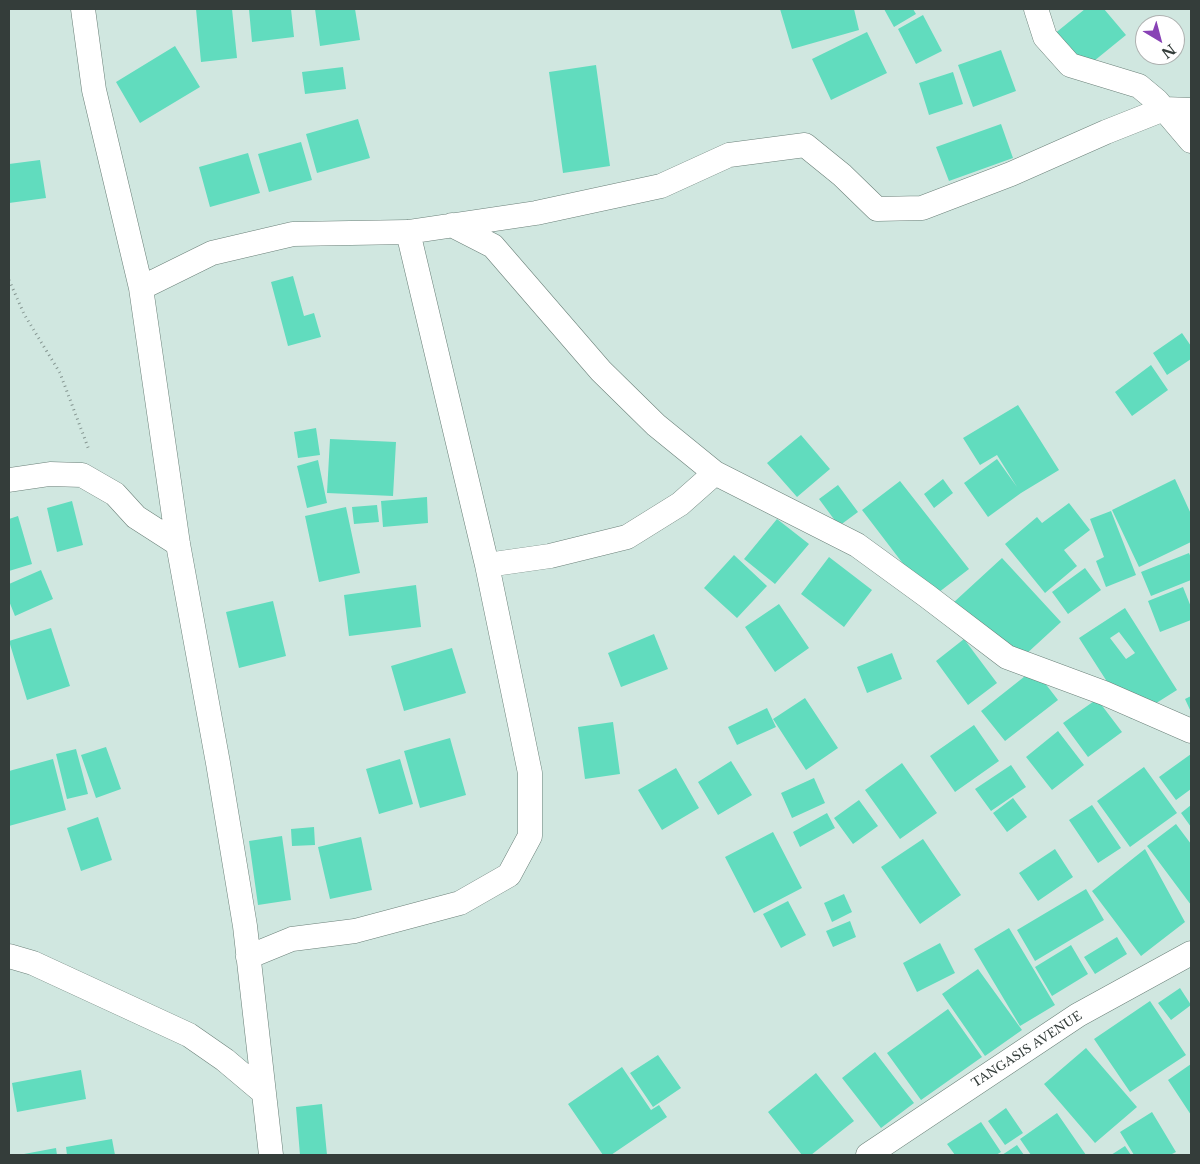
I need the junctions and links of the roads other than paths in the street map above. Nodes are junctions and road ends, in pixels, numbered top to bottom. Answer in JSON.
{"nodes":[{"id":1,"x":83,"y":9,"type":"edge"},
{"id":2,"x":1036,"y":9,"type":"edge"},
{"id":3,"x":1164,"y":109,"type":"junction"},
{"id":4,"x":1191,"y":110,"type":"edge"},
{"id":5,"x":1191,"y":141,"type":"edge"},
{"id":6,"x":452,"y":225,"type":"junction"},
{"id":7,"x":408,"y":232,"type":"junction"},
{"id":8,"x":141,"y":288,"type":"junction"},
{"id":9,"x":715,"y":473,"type":"junction"},
{"id":10,"x":9,"y":480,"type":"edge"},
{"id":11,"x":178,"y":544,"type":"junction"},
{"id":12,"x":487,"y":565,"type":"junction"},
{"id":13,"x":1191,"y":731,"type":"edge"},
{"id":14,"x":1191,"y":953,"type":"edge"},
{"id":15,"x":9,"y":956,"type":"edge"},
{"id":16,"x":248,"y":957,"type":"junction"},
{"id":17,"x":264,"y":1092,"type":"junction"},
{"id":18,"x":272,"y":1155,"type":"edge"},
{"id":19,"x":868,"y":1155,"type":"edge"}],
"edges":[{"from":1,"to":8,"type":"street"},
{"from":2,"to":3,"type":"street"},
{"from":3,"to":4,"type":"street"},
{"from":3,"to":5,"type":"street"},
{"from":3,"to":6,"type":"street"},
{"from":6,"to":7,"type":"street"},
{"from":6,"to":9,"type":"street"},
{"from":7,"to":8,"type":"street"},
{"from":7,"to":12,"type":"street"},
{"from":8,"to":11,"type":"street"},
{"from":9,"to":12,"type":"street"},
{"from":9,"to":13,"type":"street"},
{"from":10,"to":11,"type":"street"},
{"from":11,"to":16,"type":"street"},
{"from":12,"to":16,"type":"street"},
{"from":14,"to":19,"type":"street","name":"TANGASIS AVENUE"},
{"from":15,"to":17,"type":"street"},
{"from":16,"to":17,"type":"street"},
{"from":17,"to":18,"type":"street"}]}
